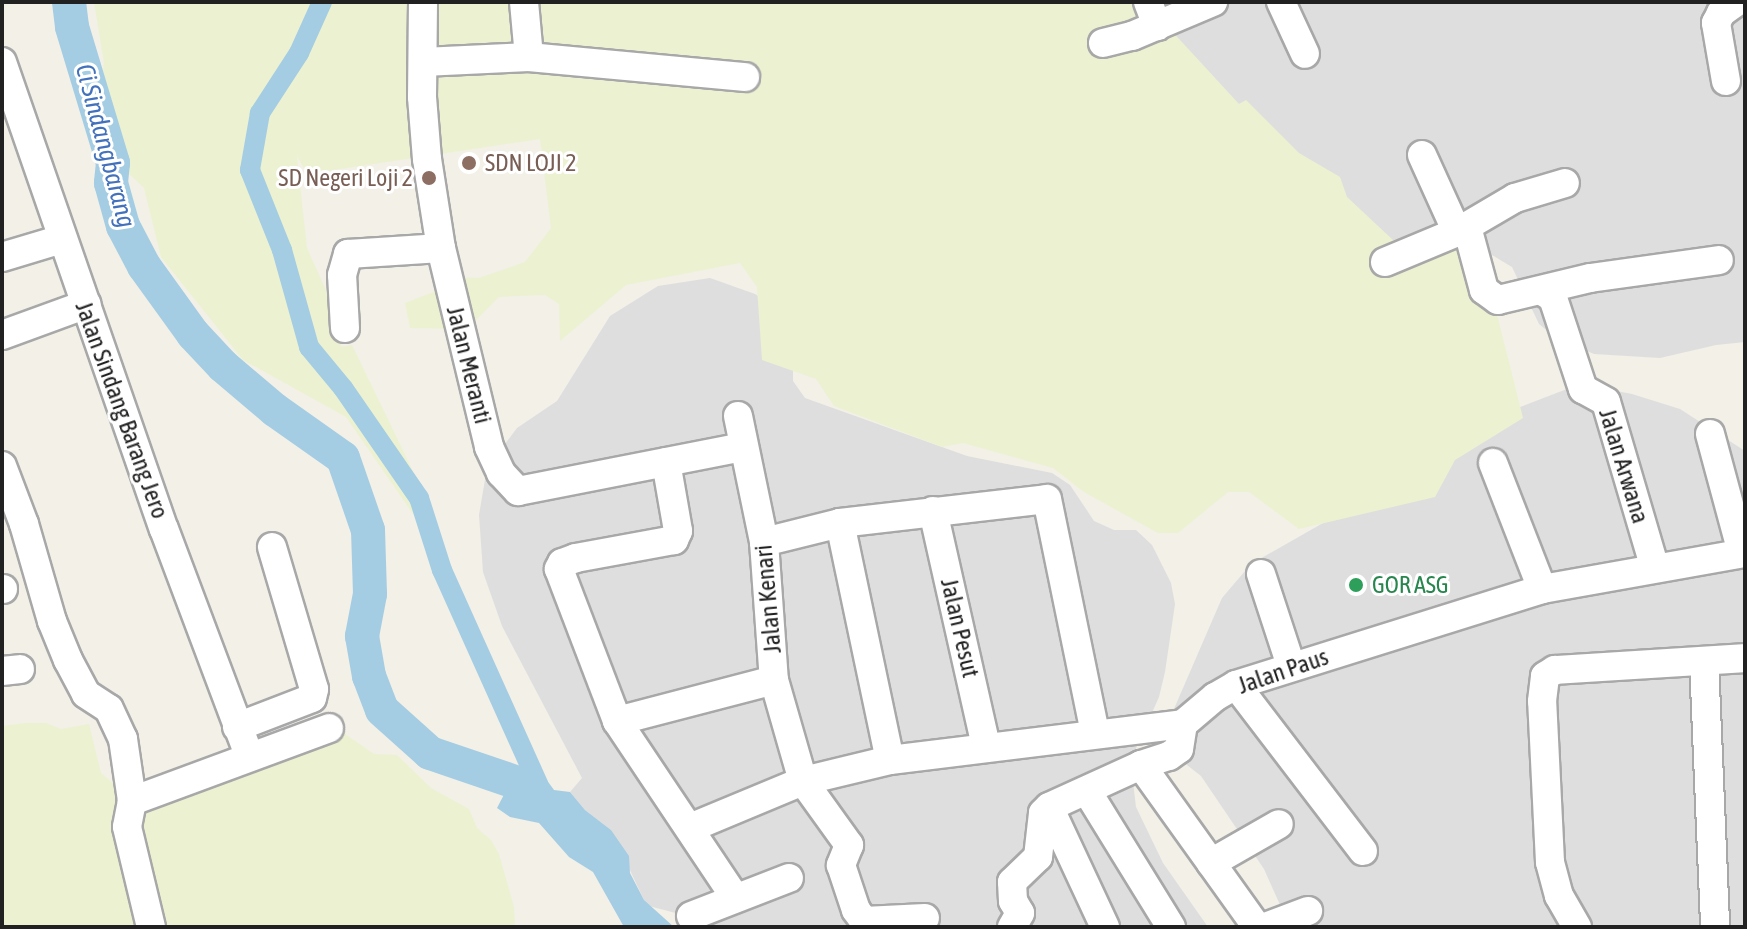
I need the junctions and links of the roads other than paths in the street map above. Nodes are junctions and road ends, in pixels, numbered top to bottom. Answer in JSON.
{"nodes":[{"id":1,"x":423,"y":2,"type":"edge"},
{"id":2,"x":524,"y":2,"type":"edge"},
{"id":3,"x":1213,"y":2,"type":"edge"},
{"id":4,"x":1281,"y":2,"type":"edge"},
{"id":5,"x":1736,"y":2,"type":"edge"},
{"id":6,"x":1153,"y":14,"type":"edge"},
{"id":7,"x":1103,"y":43,"type":"dead end"},
{"id":8,"x":1305,"y":54,"type":"dead end"},
{"id":9,"x":529,"y":57,"type":"junction"},
{"id":10,"x":2,"y":62,"type":"edge"},
{"id":11,"x":423,"y":62,"type":"junction"},
{"id":12,"x":745,"y":77,"type":"dead end"},
{"id":13,"x":1726,"y":81,"type":"dead end"},
{"id":14,"x":1422,"y":155,"type":"dead end"},
{"id":15,"x":1565,"y":183,"type":"dead end"},
{"id":16,"x":1462,"y":229,"type":"junction"},
{"id":17,"x":62,"y":239,"type":"junction"},
{"id":18,"x":441,"y":248,"type":"junction"},
{"id":19,"x":2,"y":257,"type":"edge"},
{"id":20,"x":1719,"y":260,"type":"dead end"},
{"id":21,"x":1385,"y":262,"type":"dead end"},
{"id":22,"x":1542,"y":291,"type":"junction"},
{"id":23,"x":87,"y":304,"type":"junction"},
{"id":24,"x":345,"y":328,"type":"dead end"},
{"id":25,"x":2,"y":335,"type":"edge"},
{"id":26,"x":738,"y":416,"type":"dead end"},
{"id":27,"x":1710,"y":434,"type":"dead end"},
{"id":28,"x":743,"y":447,"type":"junction"},
{"id":29,"x":666,"y":462,"type":"junction"},
{"id":30,"x":1493,"y":463,"type":"dead end"},
{"id":31,"x":2,"y":466,"type":"edge"},
{"id":32,"x":933,"y":511,"type":"junction"},
{"id":33,"x":840,"y":523,"type":"junction"},
{"id":34,"x":764,"y":542,"type":"junction"},
{"id":35,"x":272,"y":547,"type":"dead end"},
{"id":36,"x":1743,"y":553,"type":"edge"},
{"id":37,"x":1655,"y":568,"type":"junction"},
{"id":38,"x":1261,"y":574,"type":"dead end"},
{"id":39,"x":1542,"y":589,"type":"junction"},
{"id":40,"x":1745,"y":658,"type":"edge"},
{"id":41,"x":1704,"y":661,"type":"junction"},
{"id":42,"x":1291,"y":666,"type":"junction"},
{"id":43,"x":774,"y":680,"type":"junction"},
{"id":44,"x":1236,"y":685,"type":"junction"},
{"id":45,"x":617,"y":721,"type":"junction"},
{"id":46,"x":1183,"y":724,"type":"junction"},
{"id":47,"x":237,"y":727,"type":"junction"},
{"id":48,"x":329,"y":728,"type":"dead end"},
{"id":49,"x":1095,"y":732,"type":"junction"},
{"id":50,"x":986,"y":746,"type":"junction"},
{"id":51,"x":249,"y":755,"type":"junction"},
{"id":52,"x":890,"y":760,"type":"junction"},
{"id":53,"x":1141,"y":765,"type":"junction"},
{"id":54,"x":803,"y":781,"type":"junction"},
{"id":55,"x":1087,"y":791,"type":"junction"},
{"id":56,"x":132,"y":801,"type":"junction"},
{"id":57,"x":1049,"y":807,"type":"junction"},
{"id":58,"x":1279,"y":824,"type":"dead end"},
{"id":59,"x":690,"y":828,"type":"junction"},
{"id":60,"x":1363,"y":851,"type":"dead end"},
{"id":61,"x":1211,"y":863,"type":"junction"},
{"id":62,"x":789,"y":878,"type":"dead end"},
{"id":63,"x":735,"y":897,"type":"junction"},
{"id":64,"x":1308,"y":911,"type":"dead end"},
{"id":65,"x":691,"y":916,"type":"dead end"},
{"id":66,"x":925,"y":918,"type":"dead end"},
{"id":67,"x":151,"y":927,"type":"edge"},
{"id":68,"x":1012,"y":927,"type":"edge"},
{"id":69,"x":1105,"y":927,"type":"edge"},
{"id":70,"x":1171,"y":927,"type":"edge"},
{"id":71,"x":1257,"y":927,"type":"edge"},
{"id":72,"x":1265,"y":927,"type":"edge"},
{"id":73,"x":1577,"y":927,"type":"edge"},
{"id":74,"x":1715,"y":927,"type":"edge"}],
"edges":[{"from":1,"to":11,"type":"street","name":"Jalan Meranti"},
{"from":2,"to":9,"type":"street"},
{"from":3,"to":6,"type":"street"},
{"from":4,"to":8,"type":"street"},
{"from":5,"to":13,"type":"street"},
{"from":6,"to":7,"type":"street"},
{"from":9,"to":11,"type":"street"},
{"from":9,"to":12,"type":"street"},
{"from":10,"to":17,"type":"street","name":"Jalan Sindang Barang Jero"},
{"from":11,"to":18,"type":"street","name":"Jalan Meranti"},
{"from":14,"to":16,"type":"street"},
{"from":15,"to":16,"type":"street"},
{"from":16,"to":21,"type":"street"},
{"from":16,"to":22,"type":"street"},
{"from":17,"to":19,"type":"street"},
{"from":17,"to":23,"type":"street","name":"Jalan Sindang Barang Jero"},
{"from":18,"to":24,"type":"street"},
{"from":18,"to":29,"type":"street","name":"Jalan Meranti"},
{"from":20,"to":22,"type":"street"},
{"from":22,"to":37,"type":"street","name":"Jalan Arwana"},
{"from":23,"to":25,"type":"street"},
{"from":23,"to":47,"type":"street","name":"Jalan Sindang Barang Jero"},
{"from":26,"to":28,"type":"street","name":"Jalan Kenari"},
{"from":27,"to":36,"type":"street"},
{"from":28,"to":29,"type":"street","name":"Jalan Meranti"},
{"from":28,"to":34,"type":"street","name":"Jalan Kenari"},
{"from":29,"to":45,"type":"street"},
{"from":30,"to":39,"type":"street"},
{"from":31,"to":56,"type":"street"},
{"from":32,"to":33,"type":"street"},
{"from":32,"to":49,"type":"street"},
{"from":32,"to":50,"type":"street","name":"Jalan Pesut"},
{"from":33,"to":34,"type":"street"},
{"from":33,"to":52,"type":"street"},
{"from":34,"to":43,"type":"street","name":"Jalan Kenari"},
{"from":35,"to":47,"type":"street"},
{"from":36,"to":37,"type":"street","name":"Jalan Paus"},
{"from":37,"to":39,"type":"street","name":"Jalan Paus"},
{"from":38,"to":42,"type":"street"},
{"from":39,"to":42,"type":"street","name":"Jalan Paus"},
{"from":40,"to":41,"type":"street"},
{"from":41,"to":73,"type":"street"},
{"from":41,"to":74,"type":"street"},
{"from":42,"to":44,"type":"street","name":"Jalan Paus"},
{"from":43,"to":45,"type":"street"},
{"from":43,"to":54,"type":"street","name":"Jalan Kenari"},
{"from":44,"to":46,"type":"street","name":"Jalan Paus"},
{"from":44,"to":60,"type":"street"},
{"from":45,"to":59,"type":"street"},
{"from":46,"to":49,"type":"street"},
{"from":46,"to":53,"type":"street"},
{"from":47,"to":51,"type":"street","name":"Jalan Sindang Barang Jero"},
{"from":48,"to":51,"type":"street"},
{"from":49,"to":50,"type":"street"},
{"from":50,"to":52,"type":"street"},
{"from":51,"to":56,"type":"street"},
{"from":52,"to":54,"type":"street"},
{"from":53,"to":55,"type":"street"},
{"from":53,"to":61,"type":"street"},
{"from":54,"to":59,"type":"street"},
{"from":54,"to":66,"type":"street","name":"Jalan Kenari"},
{"from":55,"to":57,"type":"street"},
{"from":55,"to":70,"type":"street"},
{"from":56,"to":67,"type":"street"},
{"from":57,"to":68,"type":"street"},
{"from":57,"to":69,"type":"street"},
{"from":58,"to":61,"type":"street"},
{"from":59,"to":63,"type":"street"},
{"from":61,"to":71,"type":"street"},
{"from":62,"to":63,"type":"street"},
{"from":63,"to":65,"type":"street"},
{"from":64,"to":72,"type":"street"}]}
